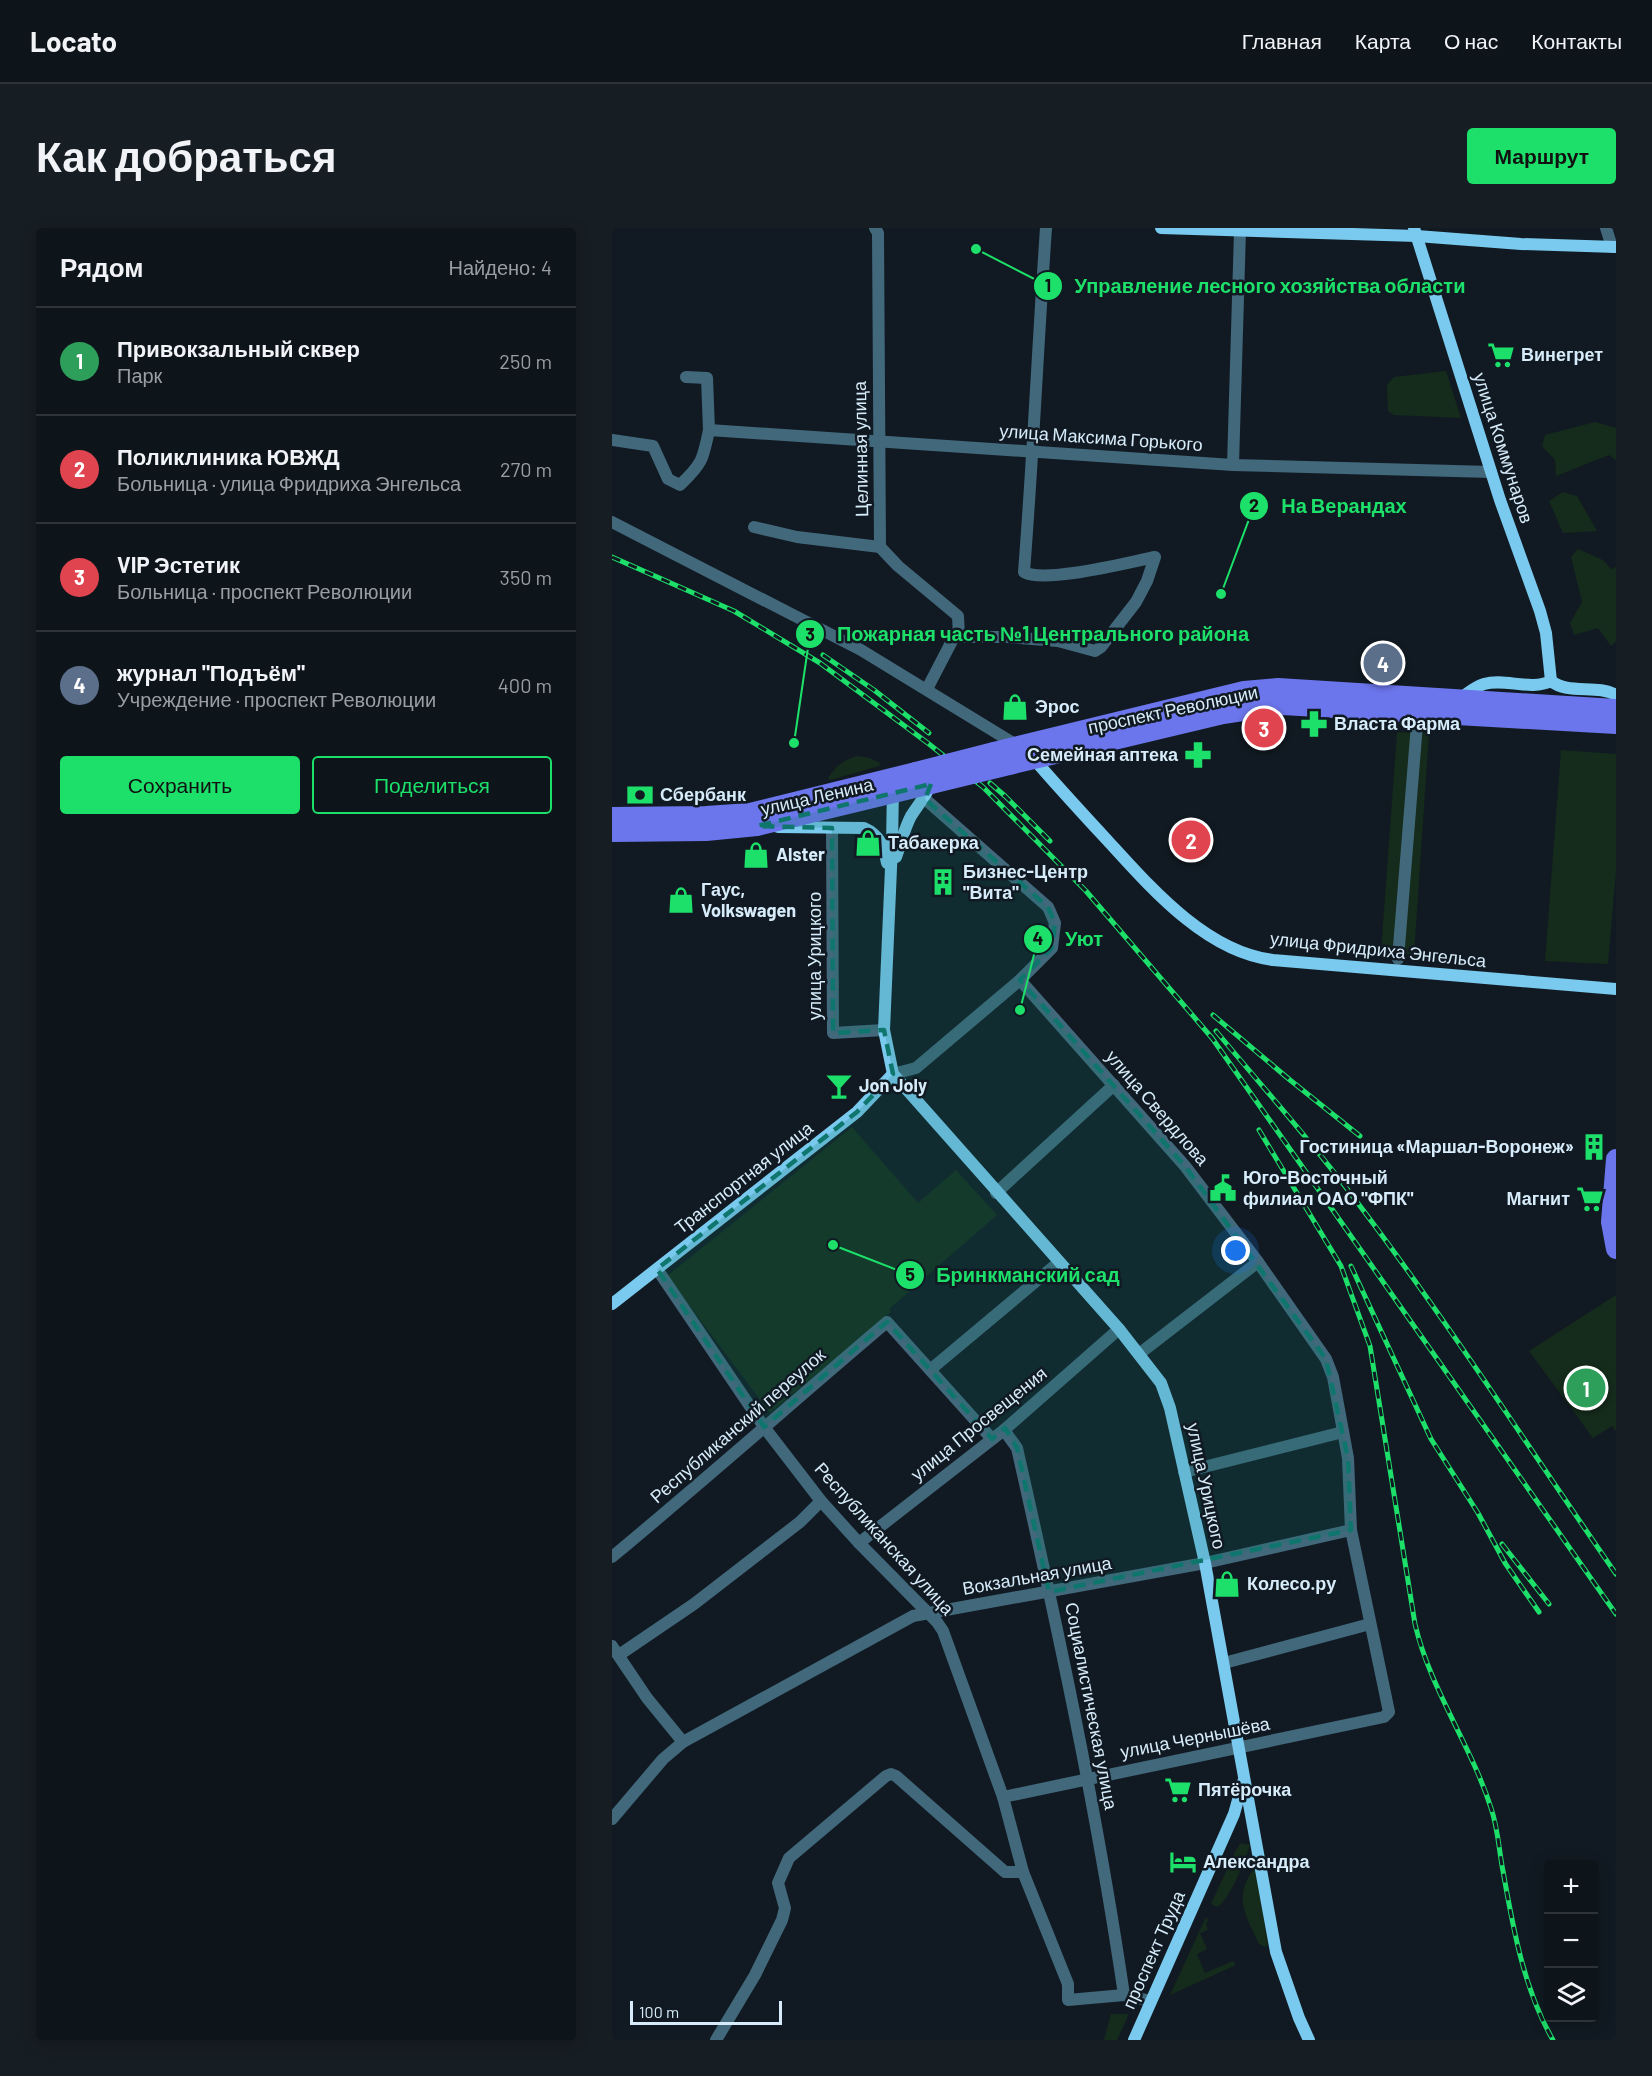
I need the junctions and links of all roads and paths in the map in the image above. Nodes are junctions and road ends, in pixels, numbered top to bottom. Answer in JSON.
{"nodes":[{"id":1,"x":875,"y":228,"type":"edge"},
{"id":2,"x":1046,"y":228,"type":"edge"},
{"id":3,"x":1161,"y":228,"type":"edge"},
{"id":4,"x":1606,"y":228,"type":"edge"},
{"id":5,"x":1248,"y":230,"type":"edge"},
{"id":6,"x":1416,"y":232,"type":"edge"},
{"id":7,"x":1614,"y":247,"type":"edge"},
{"id":8,"x":686,"y":377,"type":"dead end"},
{"id":9,"x":709,"y":430,"type":"junction"},
{"id":10,"x":612,"y":440,"type":"edge"},
{"id":11,"x":878,"y":442,"type":"junction"},
{"id":12,"x":1034,"y":453,"type":"junction"},
{"id":13,"x":1233,"y":465,"type":"junction"},
{"id":14,"x":1491,"y":472,"type":"junction"},
{"id":15,"x":612,"y":522,"type":"edge"},
{"id":16,"x":754,"y":528,"type":"dead end"},
{"id":17,"x":880,"y":547,"type":"junction"},
{"id":18,"x":959,"y":636,"type":"junction"},
{"id":19,"x":1551,"y":681,"type":"junction"},
{"id":20,"x":927,"y":689,"type":"junction"},
{"id":21,"x":1616,"y":695,"type":"edge"},
{"id":22,"x":1459,"y":699,"type":"junction"},
{"id":23,"x":1616,"y":709,"type":"edge"},
{"id":24,"x":1417,"y":724,"type":"dead end"},
{"id":25,"x":1616,"y":724,"type":"edge"},
{"id":26,"x":1018,"y":746,"type":"junction"},
{"id":27,"x":1034,"y":759,"type":"junction"},
{"id":28,"x":924,"y":785,"type":"junction"},
{"id":29,"x":892,"y":786,"type":"junction"},
{"id":30,"x":612,"y":817,"type":"edge"},
{"id":31,"x":757,"y":826,"type":"junction"},
{"id":32,"x":832,"y":828,"type":"junction"},
{"id":33,"x":612,"y":832,"type":"edge"},
{"id":34,"x":891,"y":876,"type":"junction"},
{"id":35,"x":1398,"y":959,"type":"dead end"},
{"id":36,"x":1020,"y":980,"type":"junction"},
{"id":37,"x":1616,"y":989,"type":"edge"},
{"id":38,"x":884,"y":1030,"type":"junction"},
{"id":39,"x":892,"y":1074,"type":"junction"},
{"id":40,"x":1114,"y":1085,"type":"junction"},
{"id":41,"x":1616,"y":1159,"type":"edge"},
{"id":42,"x":996,"y":1193,"type":"junction"},
{"id":43,"x":1616,"y":1249,"type":"edge"},
{"id":44,"x":1059,"y":1262,"type":"junction"},
{"id":45,"x":1258,"y":1262,"type":"junction"},
{"id":46,"x":657,"y":1269,"type":"junction"},
{"id":47,"x":612,"y":1304,"type":"edge"},
{"id":48,"x":1119,"y":1329,"type":"junction"},
{"id":49,"x":1139,"y":1354,"type":"junction"},
{"id":50,"x":930,"y":1370,"type":"junction"},
{"id":51,"x":764,"y":1427,"type":"junction"},
{"id":52,"x":1004,"y":1430,"type":"junction"},
{"id":53,"x":1343,"y":1432,"type":"junction"},
{"id":54,"x":992,"y":1440,"type":"junction"},
{"id":55,"x":1184,"y":1472,"type":"junction"},
{"id":56,"x":821,"y":1501,"type":"junction"},
{"id":57,"x":1351,"y":1530,"type":"junction"},
{"id":58,"x":859,"y":1543,"type":"junction"},
{"id":59,"x":612,"y":1557,"type":"edge"},
{"id":60,"x":1205,"y":1563,"type":"junction"},
{"id":61,"x":1049,"y":1592,"type":"junction"},
{"id":62,"x":931,"y":1613,"type":"junction"},
{"id":63,"x":1370,"y":1624,"type":"junction"},
{"id":64,"x":615,"y":1651,"type":"edge"},
{"id":65,"x":1224,"y":1663,"type":"junction"},
{"id":66,"x":1389,"y":1708,"type":"joint"},
{"id":67,"x":683,"y":1742,"type":"junction"},
{"id":68,"x":1240,"y":1746,"type":"junction"},
{"id":69,"x":1244,"y":1773,"type":"junction"},
{"id":70,"x":1087,"y":1778,"type":"junction"},
{"id":71,"x":1003,"y":1797,"type":"junction"},
{"id":72,"x":612,"y":1819,"type":"edge"},
{"id":73,"x":1023,"y":1872,"type":"junction"},
{"id":74,"x":1124,"y":1995,"type":"junction"},
{"id":75,"x":1151,"y":2001,"type":"junction"},
{"id":76,"x":716,"y":2040,"type":"edge"},
{"id":77,"x":1134,"y":2040,"type":"edge"},
{"id":78,"x":1310,"y":2040,"type":"edge"}],
"edges":[{"from":1,"to":11,"type":"street","name":"Целинная улица"},
{"from":2,"to":12,"type":"street"},
{"from":3,"to":5,"type":"main road"},
{"from":4,"to":7,"type":"street"},
{"from":5,"to":6,"type":"main road"},
{"from":5,"to":13,"type":"street"},
{"from":6,"to":7,"type":"main road"},
{"from":6,"to":14,"type":"main road","name":"улица Коммунаров"},
{"from":8,"to":9,"type":"street"},
{"from":9,"to":10,"type":"street"},
{"from":9,"to":11,"type":"street","name":"улица Максима Горького"},
{"from":11,"to":12,"type":"street","name":"улица Максима Горького"},
{"from":11,"to":17,"type":"street","name":"Целинная улица"},
{"from":12,"to":13,"type":"street","name":"улица Максима Горького"},
{"from":12,"to":18,"type":"street"},
{"from":13,"to":14,"type":"street","name":"улица Максима Горького"},
{"from":14,"to":19,"type":"main road","name":"улица Коммунаров"},
{"from":15,"to":20,"type":"street"},
{"from":16,"to":17,"type":"street"},
{"from":17,"to":18,"type":"street"},
{"from":18,"to":20,"type":"street"},
{"from":19,"to":21,"type":"main road"},
{"from":19,"to":22,"type":"main road"},
{"from":20,"to":26,"type":"street"},
{"from":22,"to":23,"type":"main road","name":"проспект Революции"},
{"from":22,"to":26,"type":"main road","name":"проспект Революции"},
{"from":24,"to":35,"type":"street"},
{"from":25,"to":27,"type":"main road","name":"проспект Революции"},
{"from":26,"to":28,"type":"main road","name":"улица Ленина","bridge":true},
{"from":27,"to":28,"type":"main road","name":"улица Ленина","bridge":true},
{"from":27,"to":37,"type":"main road","name":"улица Фридриха Энгельса"},
{"from":28,"to":29,"type":"main road","name":"улица Ленина"},
{"from":28,"to":34,"type":"main road"},
{"from":28,"to":36,"type":"street"},
{"from":29,"to":30,"type":"main road","name":"улица Ленина"},
{"from":29,"to":31,"type":"main road","name":"улица Ленина"},
{"from":29,"to":34,"type":"main road"},
{"from":31,"to":32,"type":"main road","name":"улица Ленина"},
{"from":31,"to":33,"type":"main road","name":"улица Ленина"},
{"from":32,"to":34,"type":"main road","name":"улица Ленина"},
{"from":32,"to":38,"type":"street","name":"улица Урицкого"},
{"from":34,"to":38,"type":"main road"},
{"from":36,"to":39,"type":"street"},
{"from":36,"to":40,"type":"street","name":"улица Свердлова"},
{"from":38,"to":39,"type":"main road"},
{"from":39,"to":42,"type":"main road","name":"улица Урицкого"},
{"from":39,"to":46,"type":"main road","name":"Транспортная улица"},
{"from":40,"to":42,"type":"street"},
{"from":40,"to":45,"type":"street","name":"улица Свердлова"},
{"from":41,"to":43,"type":"main road"},
{"from":42,"to":44,"type":"main road","name":"улица Урицкого"},
{"from":44,"to":48,"type":"main road","name":"улица Урицкого"},
{"from":44,"to":50,"type":"street"},
{"from":45,"to":49,"type":"street"},
{"from":45,"to":53,"type":"street","name":"улица Свердлова"},
{"from":46,"to":47,"type":"main road","name":"Транспортная улица"},
{"from":46,"to":51,"type":"street","name":"Республиканская улица"},
{"from":48,"to":49,"type":"main road","name":"улица Урицкого"},
{"from":48,"to":52,"type":"street","name":"улица Просвещения"},
{"from":49,"to":55,"type":"main road","name":"улица Урицкого"},
{"from":50,"to":51,"type":"street","name":"Республиканский переулок"},
{"from":50,"to":54,"type":"street"},
{"from":51,"to":56,"type":"street","name":"Республиканская улица"},
{"from":51,"to":59,"type":"street","name":"Республиканский переулок"},
{"from":52,"to":54,"type":"street","name":"улица Просвещения"},
{"from":52,"to":61,"type":"street","name":"Социалистическая улица"},
{"from":53,"to":55,"type":"street"},
{"from":53,"to":57,"type":"street","name":"улица Свердлова"},
{"from":54,"to":58,"type":"street","name":"улица Просвещения"},
{"from":55,"to":60,"type":"main road","name":"улица Урицкого"},
{"from":56,"to":58,"type":"street","name":"Республиканская улица"},
{"from":56,"to":64,"type":"street"},
{"from":57,"to":60,"type":"street","name":"Вокзальная улица"},
{"from":57,"to":63,"type":"street","name":"улица Свердлова"},
{"from":58,"to":62,"type":"street","name":"Республиканская улица"},
{"from":60,"to":61,"type":"street","name":"Вокзальная улица"},
{"from":60,"to":65,"type":"main road","name":"улица Урицкого"},
{"from":61,"to":62,"type":"street","name":"Вокзальная улица"},
{"from":61,"to":70,"type":"street","name":"Социалистическая улица"},
{"from":62,"to":67,"type":"street","name":"Вокзальная улица"},
{"from":62,"to":71,"type":"street","name":"Республиканская улица"},
{"from":63,"to":65,"type":"street"},
{"from":63,"to":66,"type":"street","name":"улица Свердлова"},
{"from":64,"to":67,"type":"street"},
{"from":65,"to":68,"type":"main road","name":"улица Урицкого"},
{"from":66,"to":68,"type":"street","name":"улица Чернышёва"},
{"from":67,"to":72,"type":"street","name":"Вокзальная улица"},
{"from":68,"to":69,"type":"main road","name":"улица Урицкого"},
{"from":68,"to":70,"type":"street","name":"улица Чернышёва"},
{"from":69,"to":75,"type":"main road","name":"проспект Труда"},
{"from":69,"to":78,"type":"main road","name":"улица Урицкого"},
{"from":70,"to":71,"type":"street","name":"улица Чернышёва"},
{"from":70,"to":74,"type":"street","name":"Социалистическая улица"},
{"from":71,"to":73,"type":"street","name":"Республиканская улица"},
{"from":73,"to":74,"type":"street","name":"Республиканская улица"},
{"from":73,"to":76,"type":"street"},
{"from":74,"to":75,"type":"street"},
{"from":75,"to":77,"type":"main road","name":"проспект Труда"}]}
